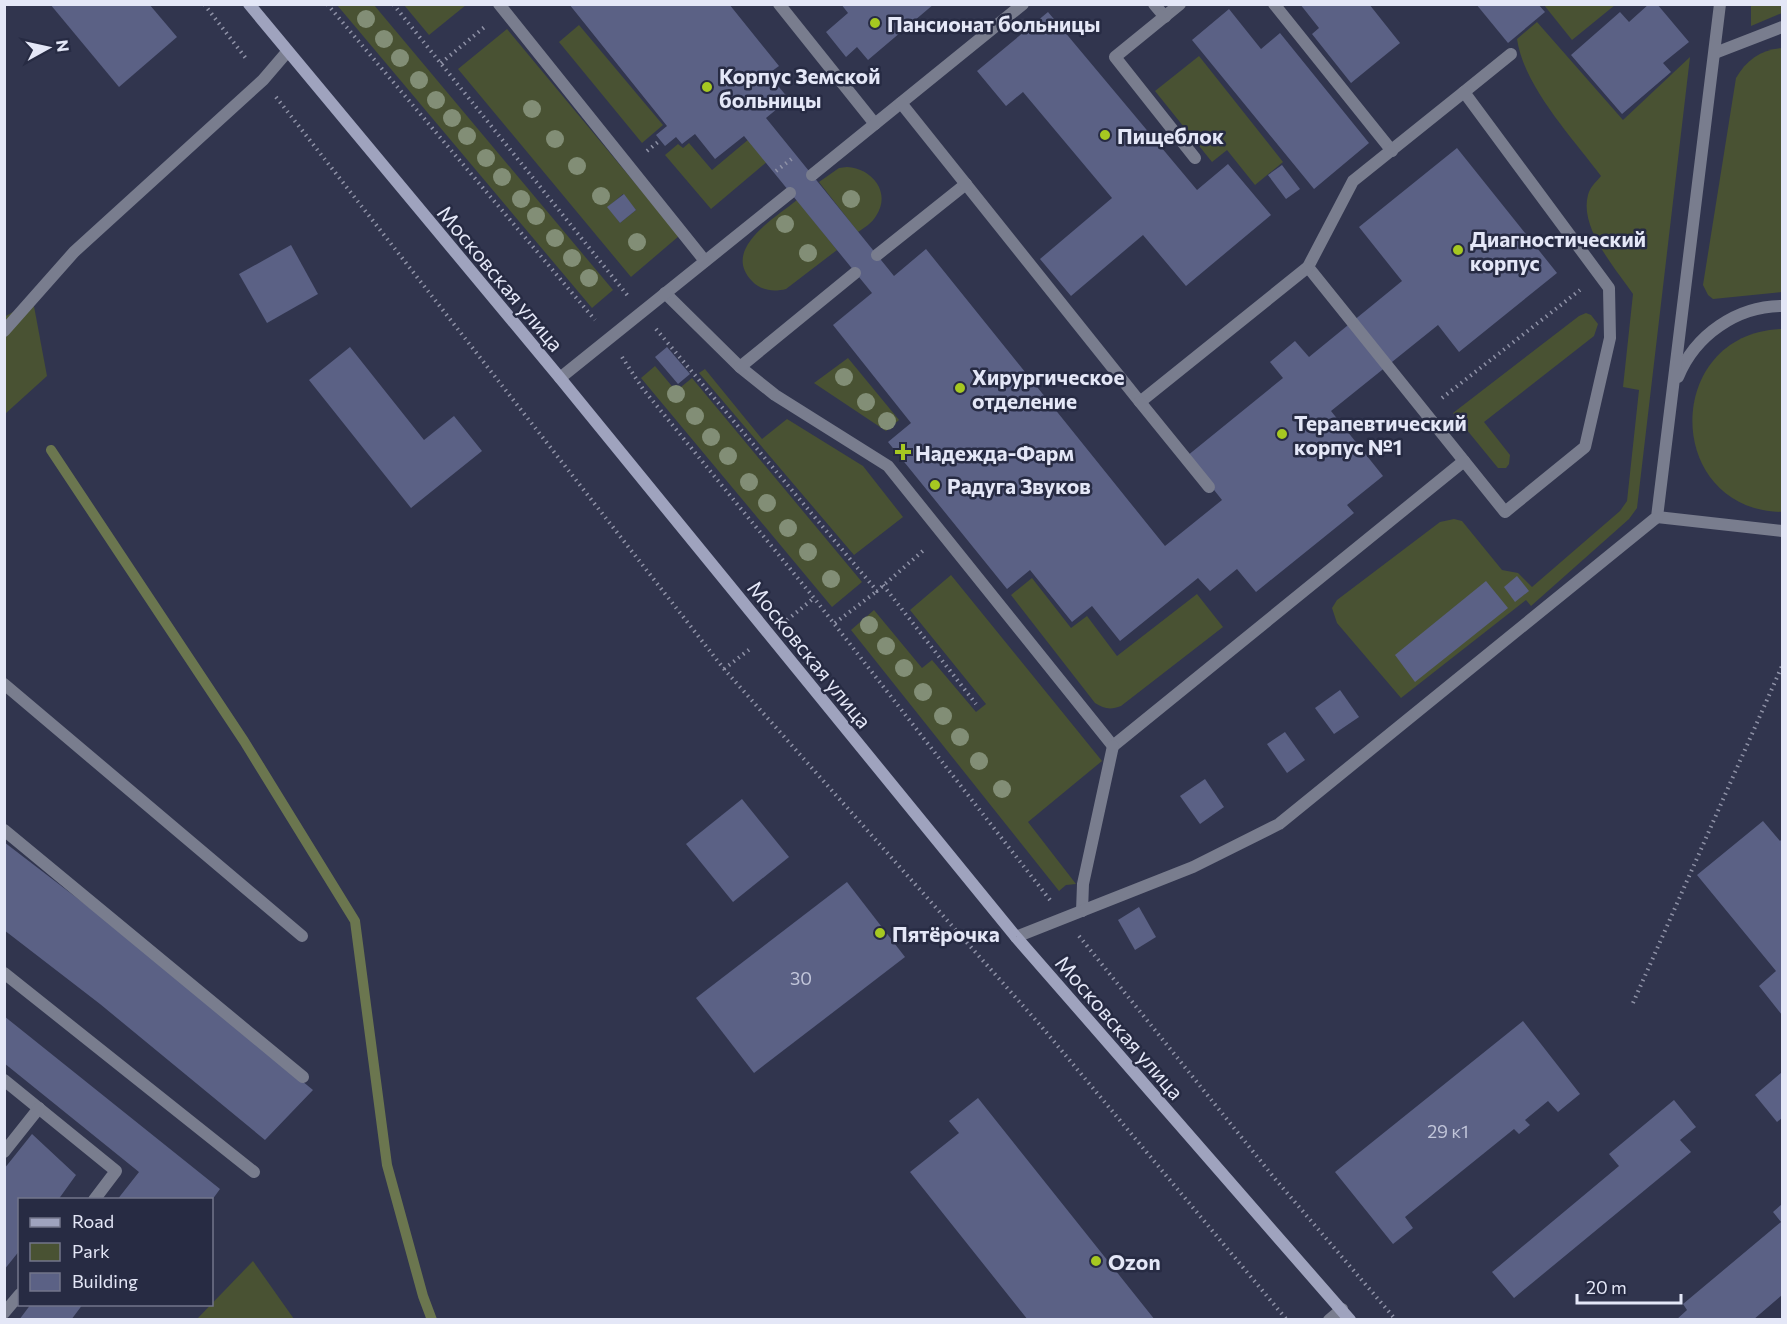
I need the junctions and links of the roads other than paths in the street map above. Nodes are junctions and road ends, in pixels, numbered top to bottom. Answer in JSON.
{"nodes":[{"id":1,"x":249,"y":4,"type":"edge"},
{"id":2,"x":499,"y":4,"type":"edge"},
{"id":3,"x":780,"y":4,"type":"edge"},
{"id":4,"x":1023,"y":4,"type":"edge"},
{"id":5,"x":1154,"y":4,"type":"edge"},
{"id":6,"x":1180,"y":4,"type":"edge"},
{"id":7,"x":1274,"y":4,"type":"edge"},
{"id":8,"x":1720,"y":4,"type":"edge"},
{"id":9,"x":1165,"y":17,"type":"junction"},
{"id":10,"x":1782,"y":27,"type":"edge"},
{"id":11,"x":287,"y":52,"type":"junction"},
{"id":12,"x":1715,"y":53,"type":"junction"},
{"id":13,"x":1512,"y":54,"type":"dead end"},
{"id":14,"x":1464,"y":92,"type":"junction"},
{"id":15,"x":901,"y":104,"type":"junction"},
{"id":16,"x":875,"y":124,"type":"junction"},
{"id":17,"x":1392,"y":151,"type":"junction"},
{"id":18,"x":1195,"y":158,"type":"dead end"},
{"id":19,"x":812,"y":175,"type":"dead end"},
{"id":20,"x":966,"y":184,"type":"junction"},
{"id":21,"x":790,"y":193,"type":"dead end"},
{"id":22,"x":877,"y":255,"type":"dead end"},
{"id":23,"x":705,"y":261,"type":"junction"},
{"id":24,"x":1308,"y":267,"type":"junction"},
{"id":25,"x":855,"y":273,"type":"dead end"},
{"id":26,"x":665,"y":293,"type":"junction"},
{"id":27,"x":1782,"y":306,"type":"edge"},
{"id":28,"x":4,"y":332,"type":"edge"},
{"id":29,"x":740,"y":367,"type":"junction"},
{"id":30,"x":560,"y":378,"type":"junction"},
{"id":31,"x":1672,"y":401,"type":"junction"},
{"id":32,"x":1140,"y":402,"type":"junction"},
{"id":33,"x":1464,"y":462,"type":"junction"},
{"id":34,"x":1209,"y":487,"type":"dead end"},
{"id":35,"x":1656,"y":517,"type":"junction"},
{"id":36,"x":1782,"y":531,"type":"edge"},
{"id":37,"x":4,"y":684,"type":"edge"},
{"id":38,"x":1113,"y":746,"type":"junction"},
{"id":39,"x":4,"y":830,"type":"edge"},
{"id":40,"x":1082,"y":911,"type":"junction"},
{"id":41,"x":302,"y":936,"type":"dead end"},
{"id":42,"x":1016,"y":937,"type":"junction"},
{"id":43,"x":4,"y":973,"type":"edge"},
{"id":44,"x":303,"y":1077,"type":"dead end"},
{"id":45,"x":4,"y":1080,"type":"edge"},
{"id":46,"x":39,"y":1108,"type":"junction"},
{"id":47,"x":4,"y":1152,"type":"edge"},
{"id":48,"x":254,"y":1172,"type":"dead end"},
{"id":49,"x":96,"y":1198,"type":"edge"},
{"id":50,"x":18,"y":1296,"type":"edge"},
{"id":51,"x":4,"y":1313,"type":"edge"},
{"id":52,"x":1346,"y":1314,"type":"edge"},
{"id":53,"x":1329,"y":1320,"type":"edge"}],
"edges":[{"from":1,"to":11,"type":"main road","name":"Московская улица"},
{"from":2,"to":23,"type":"lane"},
{"from":3,"to":16,"type":"lane"},
{"from":4,"to":15,"type":"lane"},
{"from":5,"to":9,"type":"lane"},
{"from":6,"to":9,"type":"lane"},
{"from":7,"to":17,"type":"lane"},
{"from":8,"to":12,"type":"lane"},
{"from":9,"to":18,"type":"lane"},
{"from":10,"to":12,"type":"lane"},
{"from":11,"to":28,"type":"lane"},
{"from":11,"to":30,"type":"main road","name":"Московская улица"},
{"from":12,"to":31,"type":"lane"},
{"from":13,"to":14,"type":"lane"},
{"from":14,"to":17,"type":"lane"},
{"from":14,"to":33,"type":"lane"},
{"from":15,"to":16,"type":"lane"},
{"from":15,"to":20,"type":"lane"},
{"from":16,"to":19,"type":"lane"},
{"from":17,"to":24,"type":"lane"},
{"from":20,"to":22,"type":"lane"},
{"from":20,"to":32,"type":"lane"},
{"from":21,"to":23,"type":"lane"},
{"from":23,"to":26,"type":"lane"},
{"from":24,"to":32,"type":"lane"},
{"from":24,"to":33,"type":"lane"},
{"from":25,"to":29,"type":"lane"},
{"from":26,"to":29,"type":"lane"},
{"from":26,"to":30,"type":"lane"},
{"from":27,"to":31,"type":"lane"},
{"from":29,"to":38,"type":"lane"},
{"from":30,"to":42,"type":"main road","name":"Московская улица"},
{"from":31,"to":35,"type":"lane"},
{"from":32,"to":34,"type":"lane"},
{"from":33,"to":38,"type":"lane"},
{"from":35,"to":36,"type":"lane"},
{"from":35,"to":40,"type":"lane"},
{"from":37,"to":41,"type":"lane"},
{"from":38,"to":40,"type":"lane"},
{"from":39,"to":44,"type":"lane"},
{"from":40,"to":42,"type":"lane"},
{"from":42,"to":52,"type":"main road","name":"Московская улица"},
{"from":43,"to":48,"type":"lane"},
{"from":45,"to":46,"type":"lane"},
{"from":46,"to":47,"type":"lane"},
{"from":46,"to":49,"type":"lane"},
{"from":50,"to":51,"type":"lane"},
{"from":52,"to":53,"type":"lane"}]}
